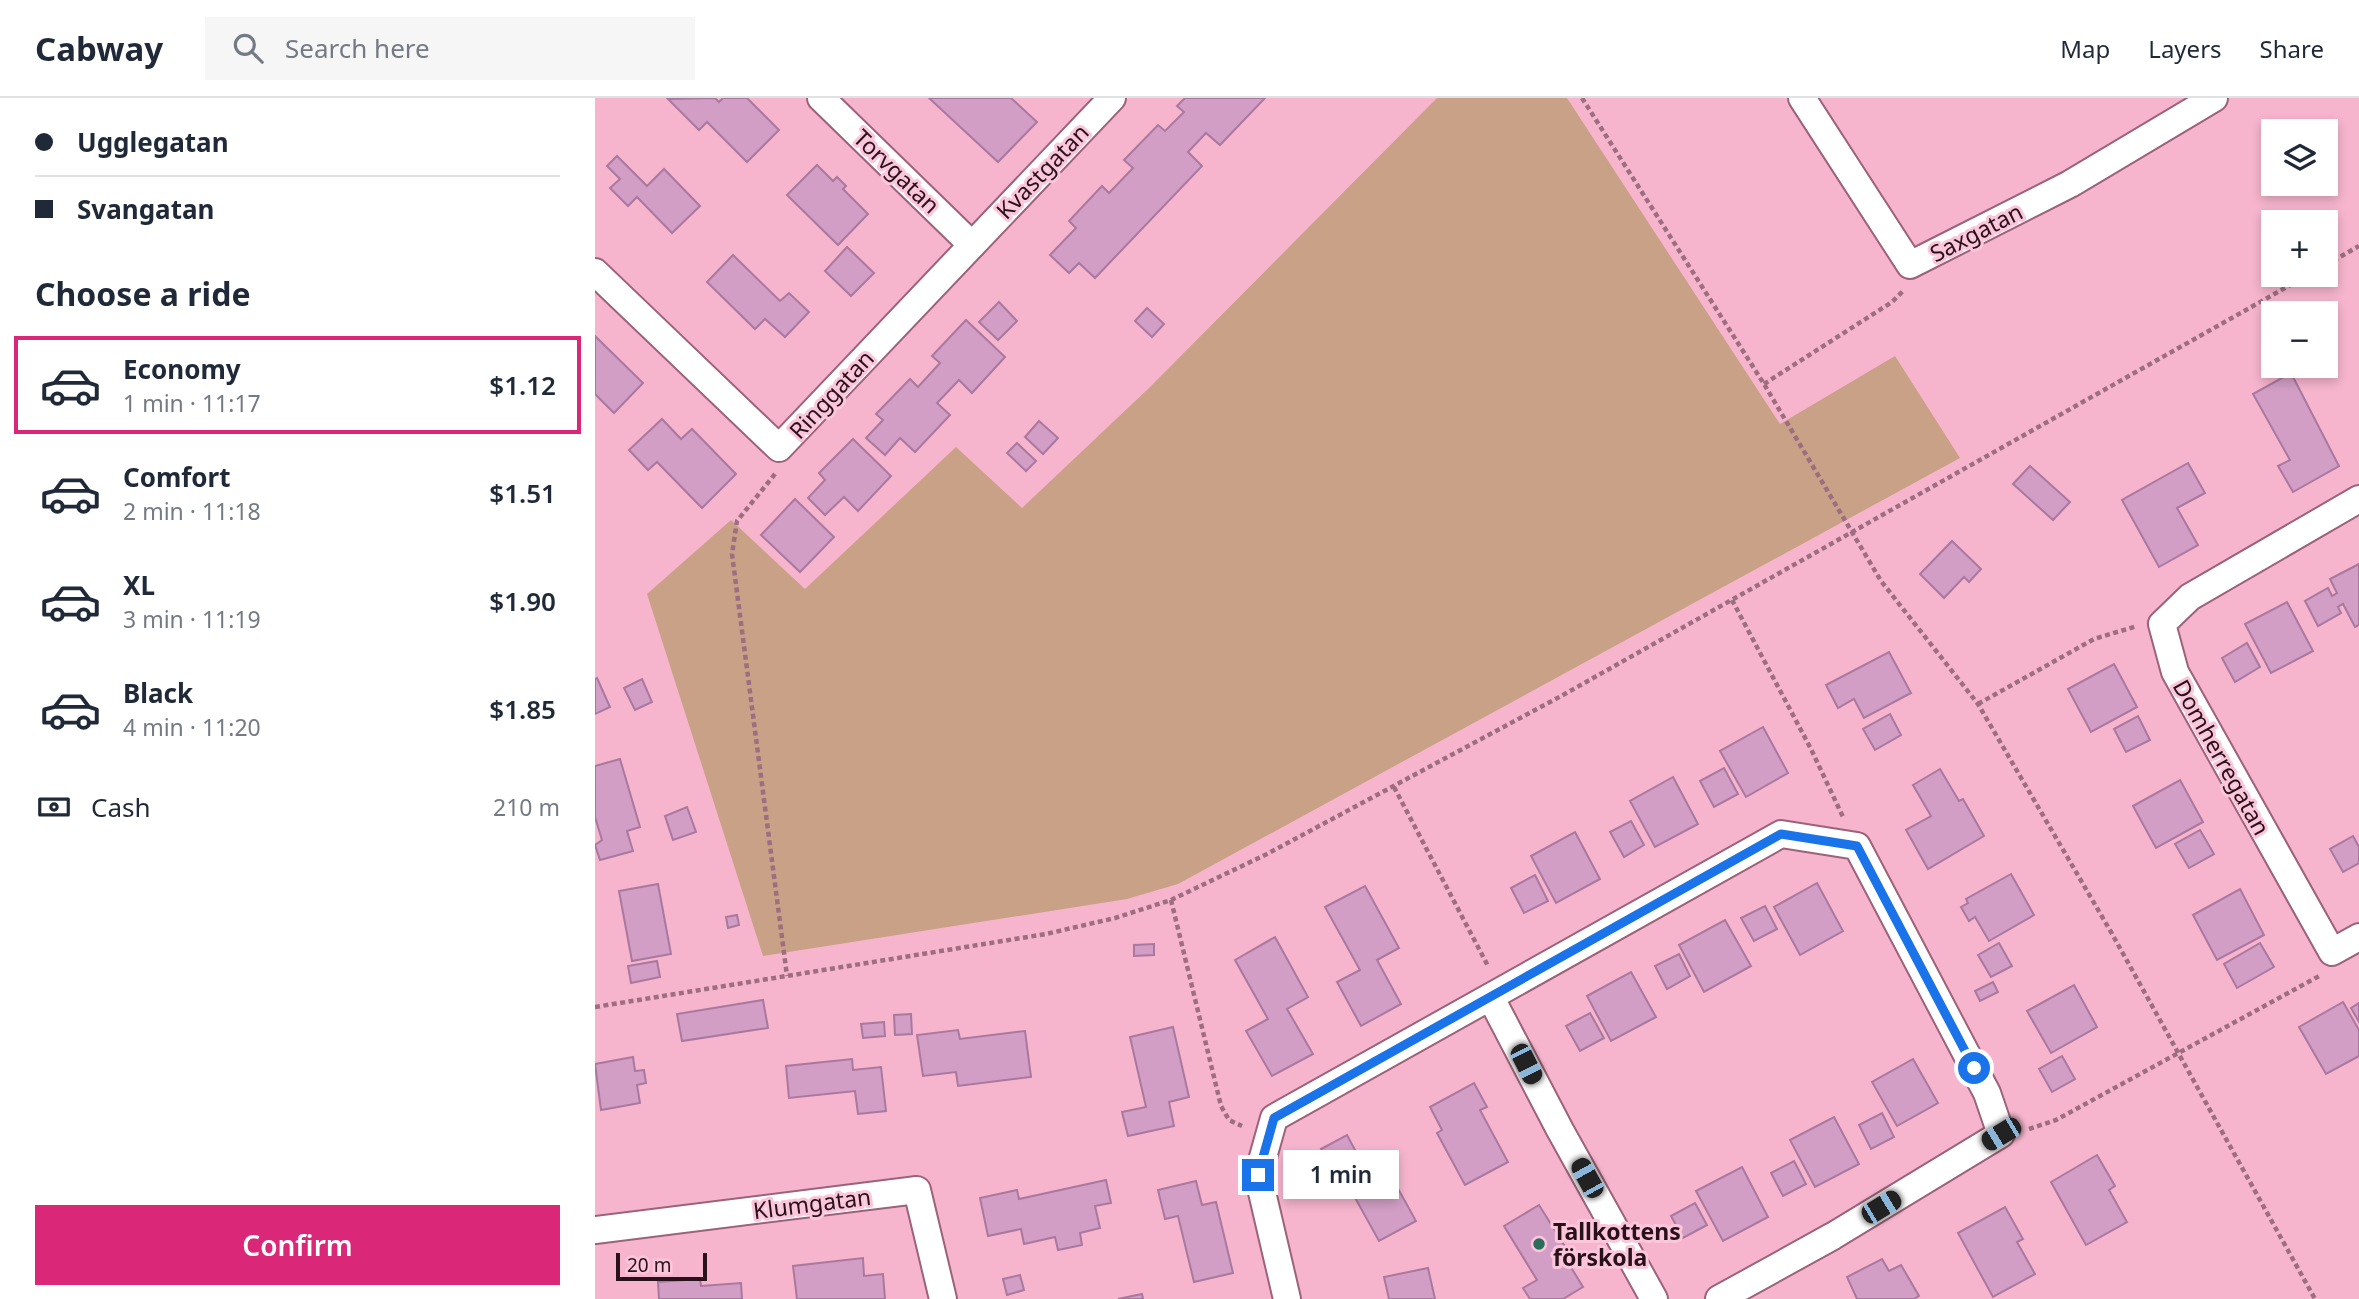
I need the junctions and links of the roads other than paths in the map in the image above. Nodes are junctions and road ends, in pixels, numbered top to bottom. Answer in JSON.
{"nodes":[{"id":1,"x":821,"y":98,"type":"edge"},
{"id":2,"x":1112,"y":98,"type":"edge"},
{"id":3,"x":1802,"y":98,"type":"edge"},
{"id":4,"x":2214,"y":98,"type":"edge"},
{"id":5,"x":972,"y":245,"type":"junction"},
{"id":6,"x":595,"y":272,"type":"edge"},
{"id":7,"x":2359,"y":499,"type":"edge"},
{"id":8,"x":2359,"y":937,"type":"edge"},
{"id":9,"x":1492,"y":998,"type":"junction"},
{"id":10,"x":595,"y":1230,"type":"edge"},
{"id":11,"x":943,"y":1299,"type":"edge"},
{"id":12,"x":1287,"y":1299,"type":"edge"},
{"id":13,"x":1654,"y":1299,"type":"edge"},
{"id":14,"x":1719,"y":1299,"type":"edge"}],
"edges":[{"from":1,"to":5,"type":"street","name":"Torvgatan"},
{"from":2,"to":5,"type":"street","name":"Kvastgatan"},
{"from":3,"to":4,"type":"street","name":"Saxgatan"},
{"from":5,"to":6,"type":"street","name":"Ringgatan"},
{"from":7,"to":8,"type":"street","name":"Domherregatan"},
{"from":9,"to":12,"type":"street"},
{"from":9,"to":13,"type":"street"},
{"from":9,"to":14,"type":"street"},
{"from":10,"to":11,"type":"street","name":"Klumgatan"}]}
